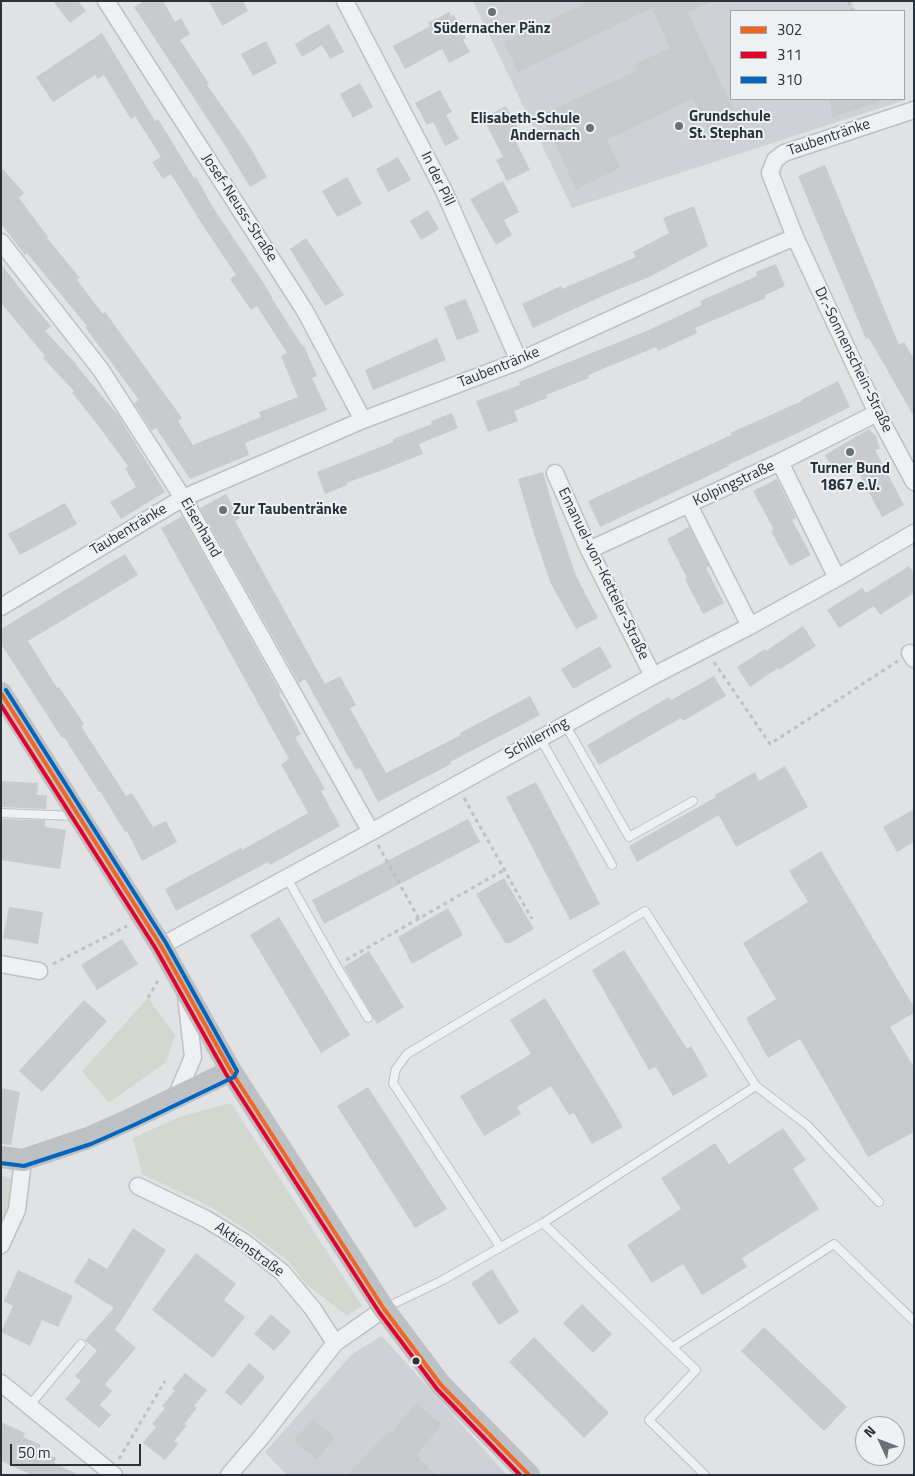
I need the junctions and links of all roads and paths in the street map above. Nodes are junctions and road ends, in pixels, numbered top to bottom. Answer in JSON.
{"nodes":[{"id":1,"x":106,"y":1,"type":"edge"},
{"id":2,"x":345,"y":1,"type":"edge"},
{"id":3,"x":914,"y":110,"type":"edge"},
{"id":4,"x":795,"y":237,"type":"junction"},
{"id":5,"x":1,"y":242,"type":"edge"},
{"id":6,"x":520,"y":361,"type":"junction"},
{"id":7,"x":877,"y":413,"type":"junction"},
{"id":8,"x":363,"y":420,"type":"junction"},
{"id":9,"x":780,"y":462,"type":"junction"},
{"id":10,"x":555,"y":472,"type":"dead end"},
{"id":11,"x":914,"y":482,"type":"edge"},
{"id":12,"x":182,"y":498,"type":"junction"},
{"id":13,"x":689,"y":505,"type":"junction"},
{"id":14,"x":914,"y":533,"type":"edge"},
{"id":15,"x":589,"y":550,"type":"junction"},
{"id":16,"x":837,"y":578,"type":"junction"},
{"id":17,"x":1,"y":607,"type":"edge"},
{"id":18,"x":750,"y":626,"type":"junction"},
{"id":19,"x":705,"y":649,"type":"junction"},
{"id":20,"x":912,"y":656,"type":"edge"},
{"id":21,"x":653,"y":676,"type":"junction"},
{"id":22,"x":1,"y":693,"type":"edge"},
{"id":23,"x":565,"y":724,"type":"junction"},
{"id":24,"x":540,"y":738,"type":"junction"},
{"id":25,"x":458,"y":784,"type":"junction"},
{"id":26,"x":693,"y":801,"type":"dead end"},
{"id":27,"x":1,"y":813,"type":"edge"},
{"id":28,"x":79,"y":816,"type":"junction"},
{"id":29,"x":371,"y":832,"type":"junction"},
{"id":30,"x":612,"y":865,"type":"dead end"},
{"id":31,"x":504,"y":870,"type":"junction"},
{"id":32,"x":287,"y":878,"type":"junction"},
{"id":33,"x":143,"y":918,"type":"junction"},
{"id":34,"x":419,"y":919,"type":"junction"},
{"id":35,"x":532,"y":919,"type":"dead end"},
{"id":36,"x":161,"y":946,"type":"junction"},
{"id":37,"x":1,"y":964,"type":"edge"},
{"id":38,"x":336,"y":966,"type":"junction"},
{"id":39,"x":39,"y":972,"type":"joint"},
{"id":40,"x":153,"y":988,"type":"dead end"},
{"id":41,"x":185,"y":991,"type":"junction"},
{"id":42,"x":148,"y":998,"type":"dead end"},
{"id":43,"x":368,"y":1018,"type":"dead end"},
{"id":44,"x":231,"y":1071,"type":"junction"},
{"id":45,"x":756,"y":1086,"type":"junction"},
{"id":46,"x":176,"y":1097,"type":"junction"},
{"id":47,"x":1,"y":1157,"type":"edge"},
{"id":48,"x":24,"y":1160,"type":"junction"},
{"id":49,"x":138,"y":1186,"type":"dead end"},
{"id":50,"x":879,"y":1202,"type":"dead end"},
{"id":51,"x":542,"y":1223,"type":"junction"},
{"id":52,"x":1,"y":1245,"type":"edge"},
{"id":53,"x":500,"y":1247,"type":"junction"},
{"id":54,"x":384,"y":1309,"type":"junction"},
{"id":55,"x":914,"y":1321,"type":"edge"},
{"id":56,"x":335,"y":1343,"type":"junction"},
{"id":57,"x":81,"y":1344,"type":"dead end"},
{"id":58,"x":673,"y":1347,"type":"junction"},
{"id":59,"x":165,"y":1381,"type":"dead end"},
{"id":60,"x":1,"y":1383,"type":"edge"},
{"id":61,"x":29,"y":1406,"type":"junction"},
{"id":62,"x":113,"y":1474,"type":"edge"},
{"id":63,"x":229,"y":1475,"type":"edge"},
{"id":64,"x":529,"y":1475,"type":"edge"},
{"id":65,"x":705,"y":1475,"type":"edge"}],
"edges":[{"from":1,"to":8,"type":"street","name":"Josef-Neuss-Straße"},
{"from":2,"to":6,"type":"street","name":"In der Pill"},
{"from":3,"to":4,"type":"street","name":"Taubentränke"},
{"from":4,"to":6,"type":"street","name":"Taubentränke"},
{"from":4,"to":7,"type":"street","name":"Dr.-Sonnenschein-Straße"},
{"from":5,"to":12,"type":"street","name":"Eisenhand"},
{"from":6,"to":8,"type":"street","name":"Taubentränke"},
{"from":7,"to":9,"type":"street","name":"Kolpingstraße"},
{"from":7,"to":11,"type":"street","name":"Dr.-Sonnenschein-Straße"},
{"from":8,"to":12,"type":"street","name":"Taubentränke"},
{"from":9,"to":13,"type":"street","name":"Kolpingstraße"},
{"from":9,"to":16,"type":"street"},
{"from":10,"to":15,"type":"street","name":"Emanuel-von-Ketteler-Straße"},
{"from":12,"to":17,"type":"street","name":"Taubentränke"},
{"from":12,"to":29,"type":"street","name":"Eisenhand"},
{"from":13,"to":15,"type":"street","name":"Kolpingstraße"},
{"from":13,"to":18,"type":"street"},
{"from":14,"to":16,"type":"street","name":"Schillerring"},
{"from":15,"to":21,"type":"street","name":"Emanuel-von-Ketteler-Straße"},
{"from":16,"to":18,"type":"street","name":"Schillerring"},
{"from":18,"to":19,"type":"street","name":"Schillerring"},
{"from":19,"to":20,"type":"path"},
{"from":19,"to":21,"type":"street","name":"Schillerring"},
{"from":21,"to":23,"type":"street","name":"Schillerring"},
{"from":22,"to":28,"type":"street"},
{"from":23,"to":24,"type":"street","name":"Schillerring"},
{"from":23,"to":26,"type":"lane"},
{"from":24,"to":25,"type":"street","name":"Schillerring"},
{"from":24,"to":30,"type":"lane"},
{"from":25,"to":29,"type":"street","name":"Schillerring"},
{"from":25,"to":31,"type":"path"},
{"from":27,"to":28,"type":"lane"},
{"from":28,"to":33,"type":"street"},
{"from":29,"to":32,"type":"street","name":"Schillerring"},
{"from":29,"to":34,"type":"path"},
{"from":31,"to":34,"type":"path"},
{"from":31,"to":35,"type":"path"},
{"from":32,"to":36,"type":"street","name":"Schillerring"},
{"from":32,"to":38,"type":"lane"},
{"from":33,"to":36,"type":"street"},
{"from":33,"to":39,"type":"path"},
{"from":34,"to":38,"type":"path"},
{"from":36,"to":41,"type":"street"},
{"from":37,"to":39,"type":"street"},
{"from":38,"to":43,"type":"lane"},
{"from":40,"to":42,"type":"path"},
{"from":41,"to":44,"type":"street"},
{"from":41,"to":46,"type":"street"},
{"from":44,"to":46,"type":"street"},
{"from":44,"to":54,"type":"street"},
{"from":45,"to":50,"type":"lane"},
{"from":45,"to":51,"type":"lane"},
{"from":45,"to":53,"type":"lane"},
{"from":46,"to":48,"type":"street"},
{"from":47,"to":48,"type":"street"},
{"from":48,"to":52,"type":"street"},
{"from":49,"to":56,"type":"street","name":"Aktienstraße"},
{"from":51,"to":53,"type":"lane"},
{"from":51,"to":58,"type":"lane"},
{"from":53,"to":54,"type":"lane"},
{"from":54,"to":56,"type":"street"},
{"from":54,"to":64,"type":"street"},
{"from":55,"to":58,"type":"lane"},
{"from":56,"to":63,"type":"street"},
{"from":57,"to":61,"type":"lane"},
{"from":58,"to":65,"type":"lane"},
{"from":59,"to":62,"type":"path"},
{"from":60,"to":61,"type":"street"},
{"from":61,"to":62,"type":"street"}]}
